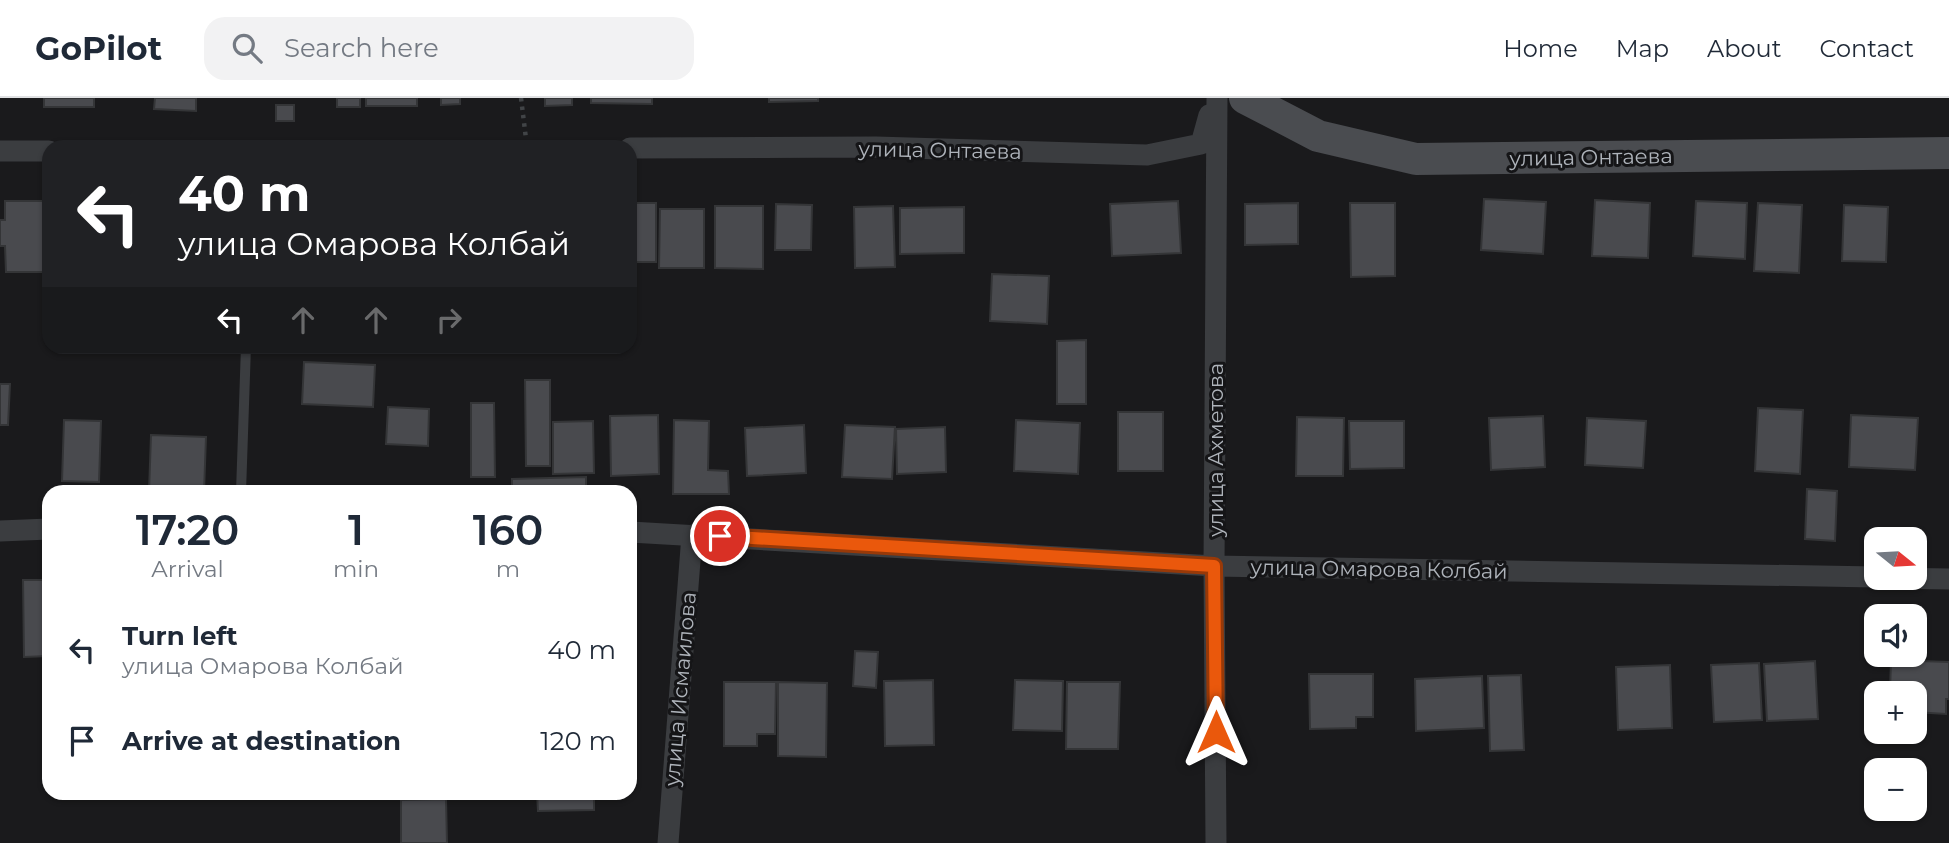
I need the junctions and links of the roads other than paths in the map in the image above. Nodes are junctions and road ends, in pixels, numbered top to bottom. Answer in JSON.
{"nodes":[{"id":1,"x":1215,"y":98,"type":"edge"},
{"id":2,"x":1245,"y":98,"type":"edge"},
{"id":3,"x":637,"y":148,"type":"edge"},
{"id":4,"x":0,"y":151,"type":"edge"},
{"id":5,"x":42,"y":151,"type":"edge"},
{"id":6,"x":1949,"y":153,"type":"edge"},
{"id":7,"x":246,"y":354,"type":"edge"},
{"id":8,"x":241,"y":485,"type":"edge"},
{"id":9,"x":42,"y":529,"type":"edge"},
{"id":10,"x":0,"y":531,"type":"edge"},
{"id":11,"x":637,"y":532,"type":"edge"},
{"id":12,"x":692,"y":535,"type":"junction"},
{"id":13,"x":1214,"y":566,"type":"junction"},
{"id":14,"x":1864,"y":577,"type":"edge"},
{"id":15,"x":1927,"y":579,"type":"edge"},
{"id":16,"x":1949,"y":579,"type":"edge"},
{"id":17,"x":668,"y":843,"type":"edge"},
{"id":18,"x":1216,"y":843,"type":"edge"}],
"edges":[{"from":1,"to":3,"type":"street","name":"улица Онтаева"},
{"from":1,"to":13,"type":"street","name":"улица Ахметова"},
{"from":2,"to":6,"type":"main road","name":"улица Онтаева"},
{"from":4,"to":5,"type":"street"},
{"from":7,"to":8,"type":"lane"},
{"from":9,"to":10,"type":"street"},
{"from":11,"to":12,"type":"street","name":"улица Омарова Колбай"},
{"from":12,"to":13,"type":"street","name":"улица Омарова Колбай"},
{"from":12,"to":17,"type":"street","name":"улица Исмаилова"},
{"from":13,"to":14,"type":"street","name":"улица Омарова Колбай"},
{"from":13,"to":18,"type":"street","name":"улица Ахметова"},
{"from":15,"to":16,"type":"street"}]}
